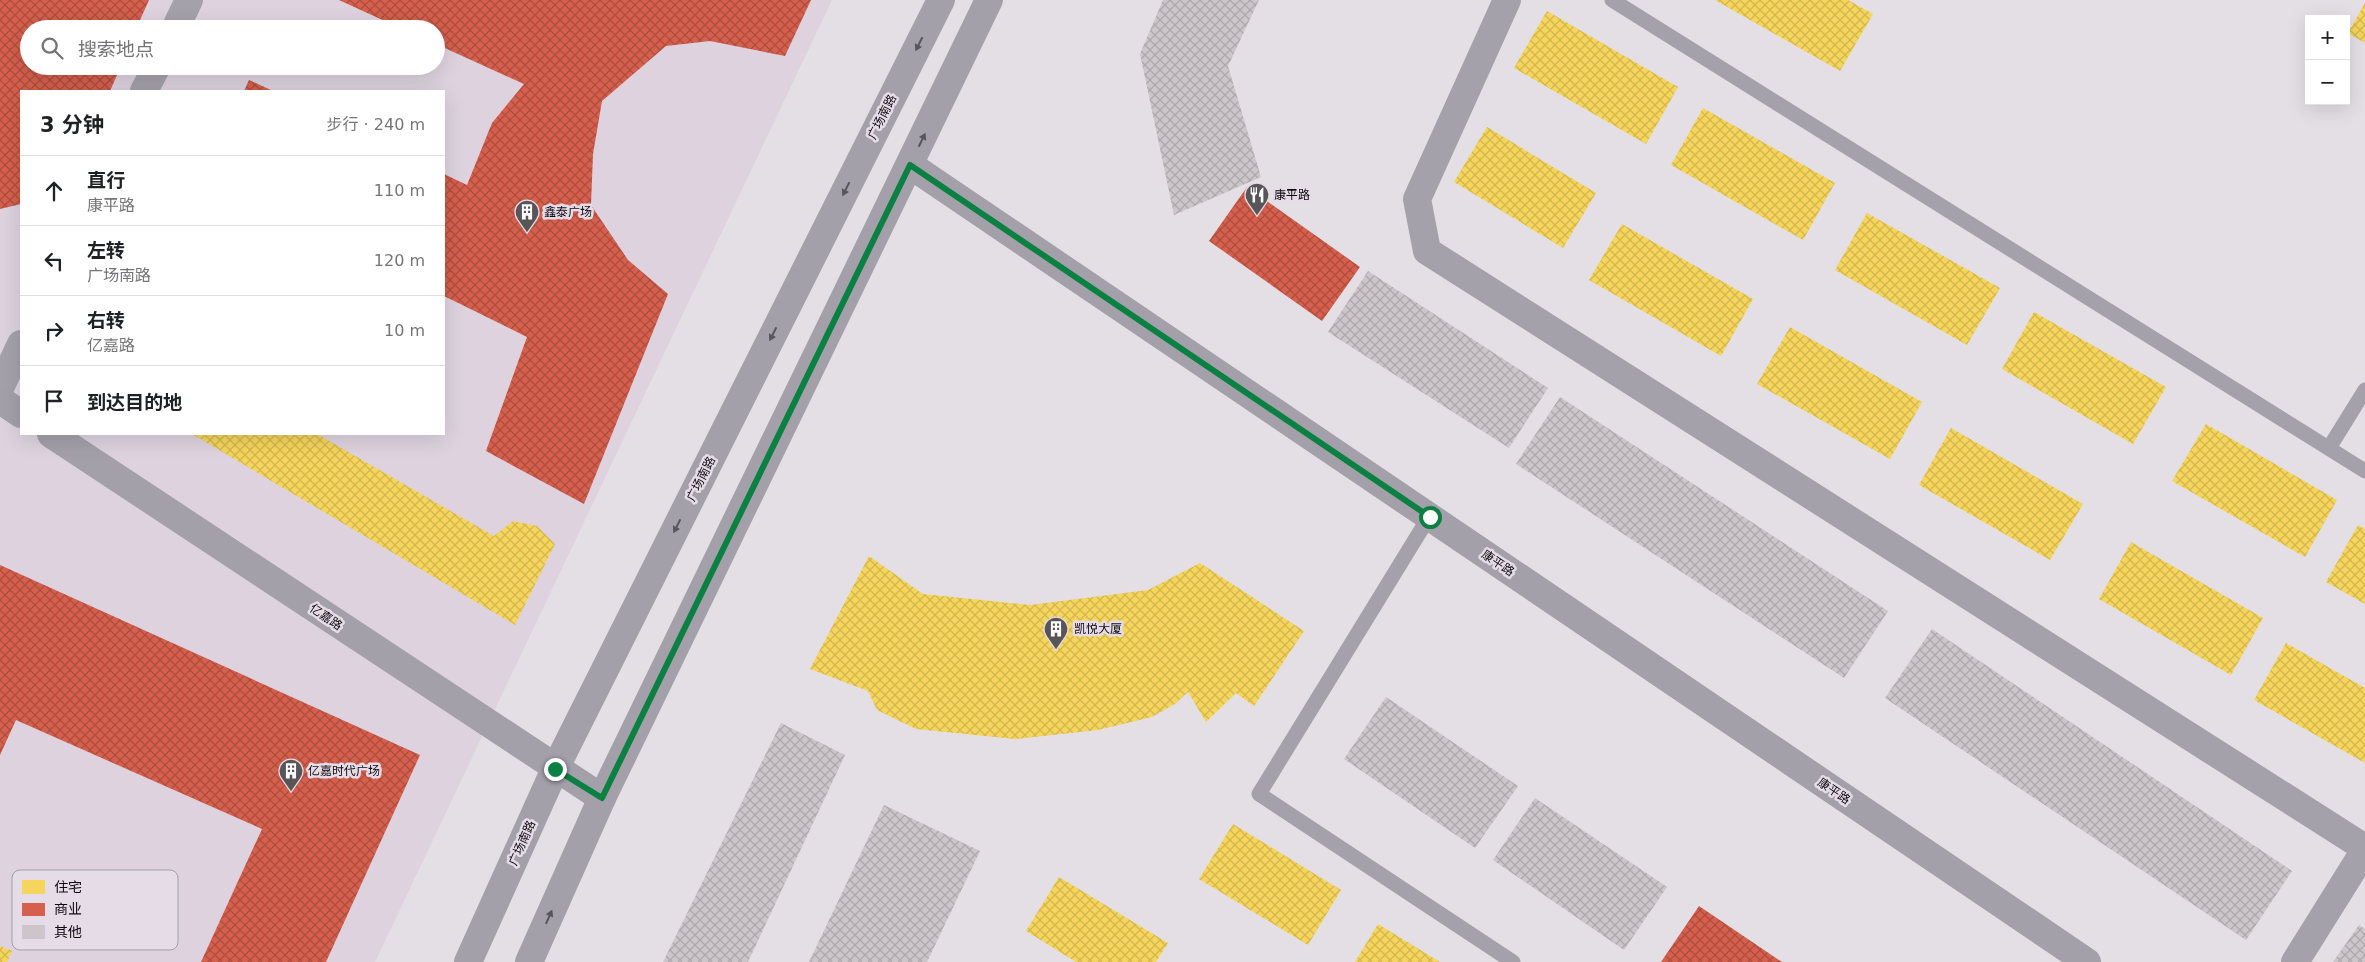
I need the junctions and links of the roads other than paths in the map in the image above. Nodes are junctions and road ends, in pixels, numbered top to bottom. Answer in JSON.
{"nodes":[{"id":1,"x":189,"y":0,"type":"edge"},
{"id":2,"x":941,"y":0,"type":"edge"},
{"id":3,"x":989,"y":0,"type":"edge"},
{"id":4,"x":1507,"y":0,"type":"edge"},
{"id":5,"x":1612,"y":0,"type":"edge"},
{"id":6,"x":179,"y":20,"type":"edge"},
{"id":7,"x":152,"y":75,"type":"edge"},
{"id":8,"x":145,"y":90,"type":"edge"},
{"id":9,"x":910,"y":165,"type":"junction"},
{"id":10,"x":20,"y":346,"type":"edge"},
{"id":11,"x":0,"y":388,"type":"edge"},
{"id":12,"x":2365,"y":390,"type":"edge"},
{"id":13,"x":0,"y":400,"type":"edge"},
{"id":14,"x":20,"y":413,"type":"edge"},
{"id":15,"x":53,"y":435,"type":"edge"},
{"id":16,"x":2329,"y":448,"type":"junction"},
{"id":17,"x":2365,"y":472,"type":"edge"},
{"id":18,"x":1430,"y":517,"type":"junction"},
{"id":19,"x":555,"y":769,"type":"junction"},
{"id":20,"x":602,"y":798,"type":"junction"},
{"id":21,"x":2365,"y":849,"type":"edge"},
{"id":22,"x":468,"y":962,"type":"edge"},
{"id":23,"x":529,"y":962,"type":"edge"},
{"id":24,"x":1513,"y":962,"type":"edge"},
{"id":25,"x":2086,"y":962,"type":"edge"},
{"id":26,"x":2295,"y":962,"type":"edge"}],
"edges":[{"from":1,"to":6,"type":"street"},
{"from":2,"to":19,"type":"main road","name":"广场南路","one_way":true},
{"from":9,"to":3,"type":"main road","one_way":true},
{"from":4,"to":21,"type":"street"},
{"from":5,"to":16,"type":"lane"},
{"from":7,"to":8,"type":"street"},
{"from":9,"to":18,"type":"main road","name":"康平路"},
{"from":9,"to":20,"type":"main road"},
{"from":10,"to":11,"type":"street"},
{"from":12,"to":16,"type":"lane"},
{"from":13,"to":14,"type":"main road"},
{"from":15,"to":19,"type":"main road","name":"亿嘉路"},
{"from":16,"to":17,"type":"lane"},
{"from":18,"to":24,"type":"lane"},
{"from":18,"to":25,"type":"main road","name":"康平路"},
{"from":19,"to":20,"type":"main road","name":"亿嘉路"},
{"from":19,"to":22,"type":"main road","name":"广场南路"},
{"from":23,"to":20,"type":"main road","one_way":true},
{"from":21,"to":26,"type":"street"}]}
